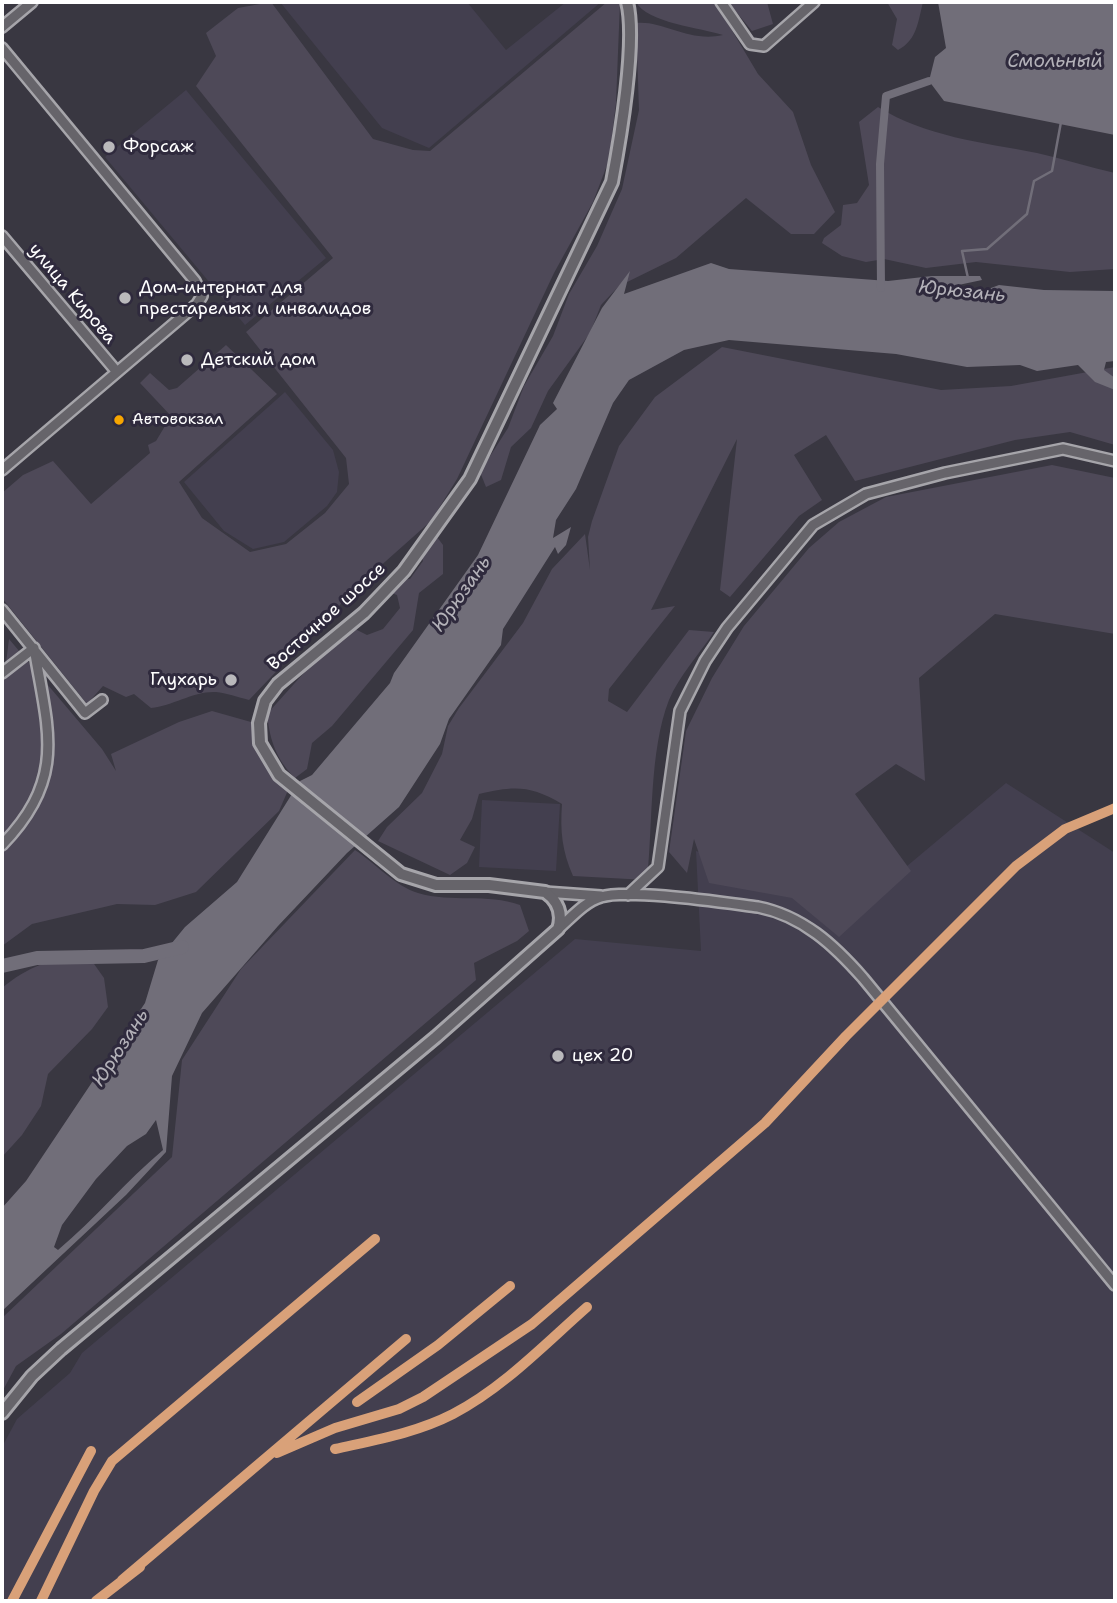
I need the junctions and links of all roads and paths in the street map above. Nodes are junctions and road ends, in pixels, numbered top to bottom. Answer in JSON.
{"nodes":[{"id":1,"x":32,"y":2,"type":"edge"},
{"id":2,"x":627,"y":2,"type":"edge"},
{"id":3,"x":721,"y":2,"type":"edge"},
{"id":4,"x":814,"y":2,"type":"edge"},
{"id":5,"x":2,"y":27,"type":"edge"},
{"id":6,"x":2,"y":48,"type":"edge"},
{"id":7,"x":2,"y":236,"type":"edge"},
{"id":8,"x":117,"y":372,"type":"junction"},
{"id":9,"x":1115,"y":461,"type":"edge"},
{"id":10,"x":2,"y":470,"type":"edge"},
{"id":11,"x":2,"y":610,"type":"edge"},
{"id":12,"x":34,"y":648,"type":"junction"},
{"id":13,"x":2,"y":673,"type":"edge"},
{"id":14,"x":102,"y":700,"type":"dead end"},
{"id":15,"x":2,"y":845,"type":"edge"},
{"id":16,"x":545,"y":892,"type":"junction"},
{"id":17,"x":628,"y":895,"type":"junction"},
{"id":18,"x":603,"y":896,"type":"junction"},
{"id":19,"x":558,"y":929,"type":"junction"},
{"id":20,"x":1115,"y":1285,"type":"edge"},
{"id":21,"x":2,"y":1413,"type":"edge"}],
"edges":[{"from":1,"to":5,"type":"street"},
{"from":2,"to":16,"type":"main road","name":"Восточное шоссе"},
{"from":3,"to":4,"type":"street"},
{"from":6,"to":8,"type":"street"},
{"from":7,"to":8,"type":"street","name":"улица Кирова"},
{"from":8,"to":10,"type":"street"},
{"from":9,"to":17,"type":"street"},
{"from":11,"to":12,"type":"street"},
{"from":12,"to":13,"type":"street"},
{"from":12,"to":14,"type":"street"},
{"from":12,"to":15,"type":"street"},
{"from":16,"to":18,"type":"street","name":"Восточное шоссе"},
{"from":16,"to":19,"type":"main road"},
{"from":17,"to":18,"type":"street","name":"Восточное шоссе"},
{"from":17,"to":20,"type":"street","name":"Восточное шоссе"},
{"from":18,"to":19,"type":"street"},
{"from":19,"to":21,"type":"main road"}]}
